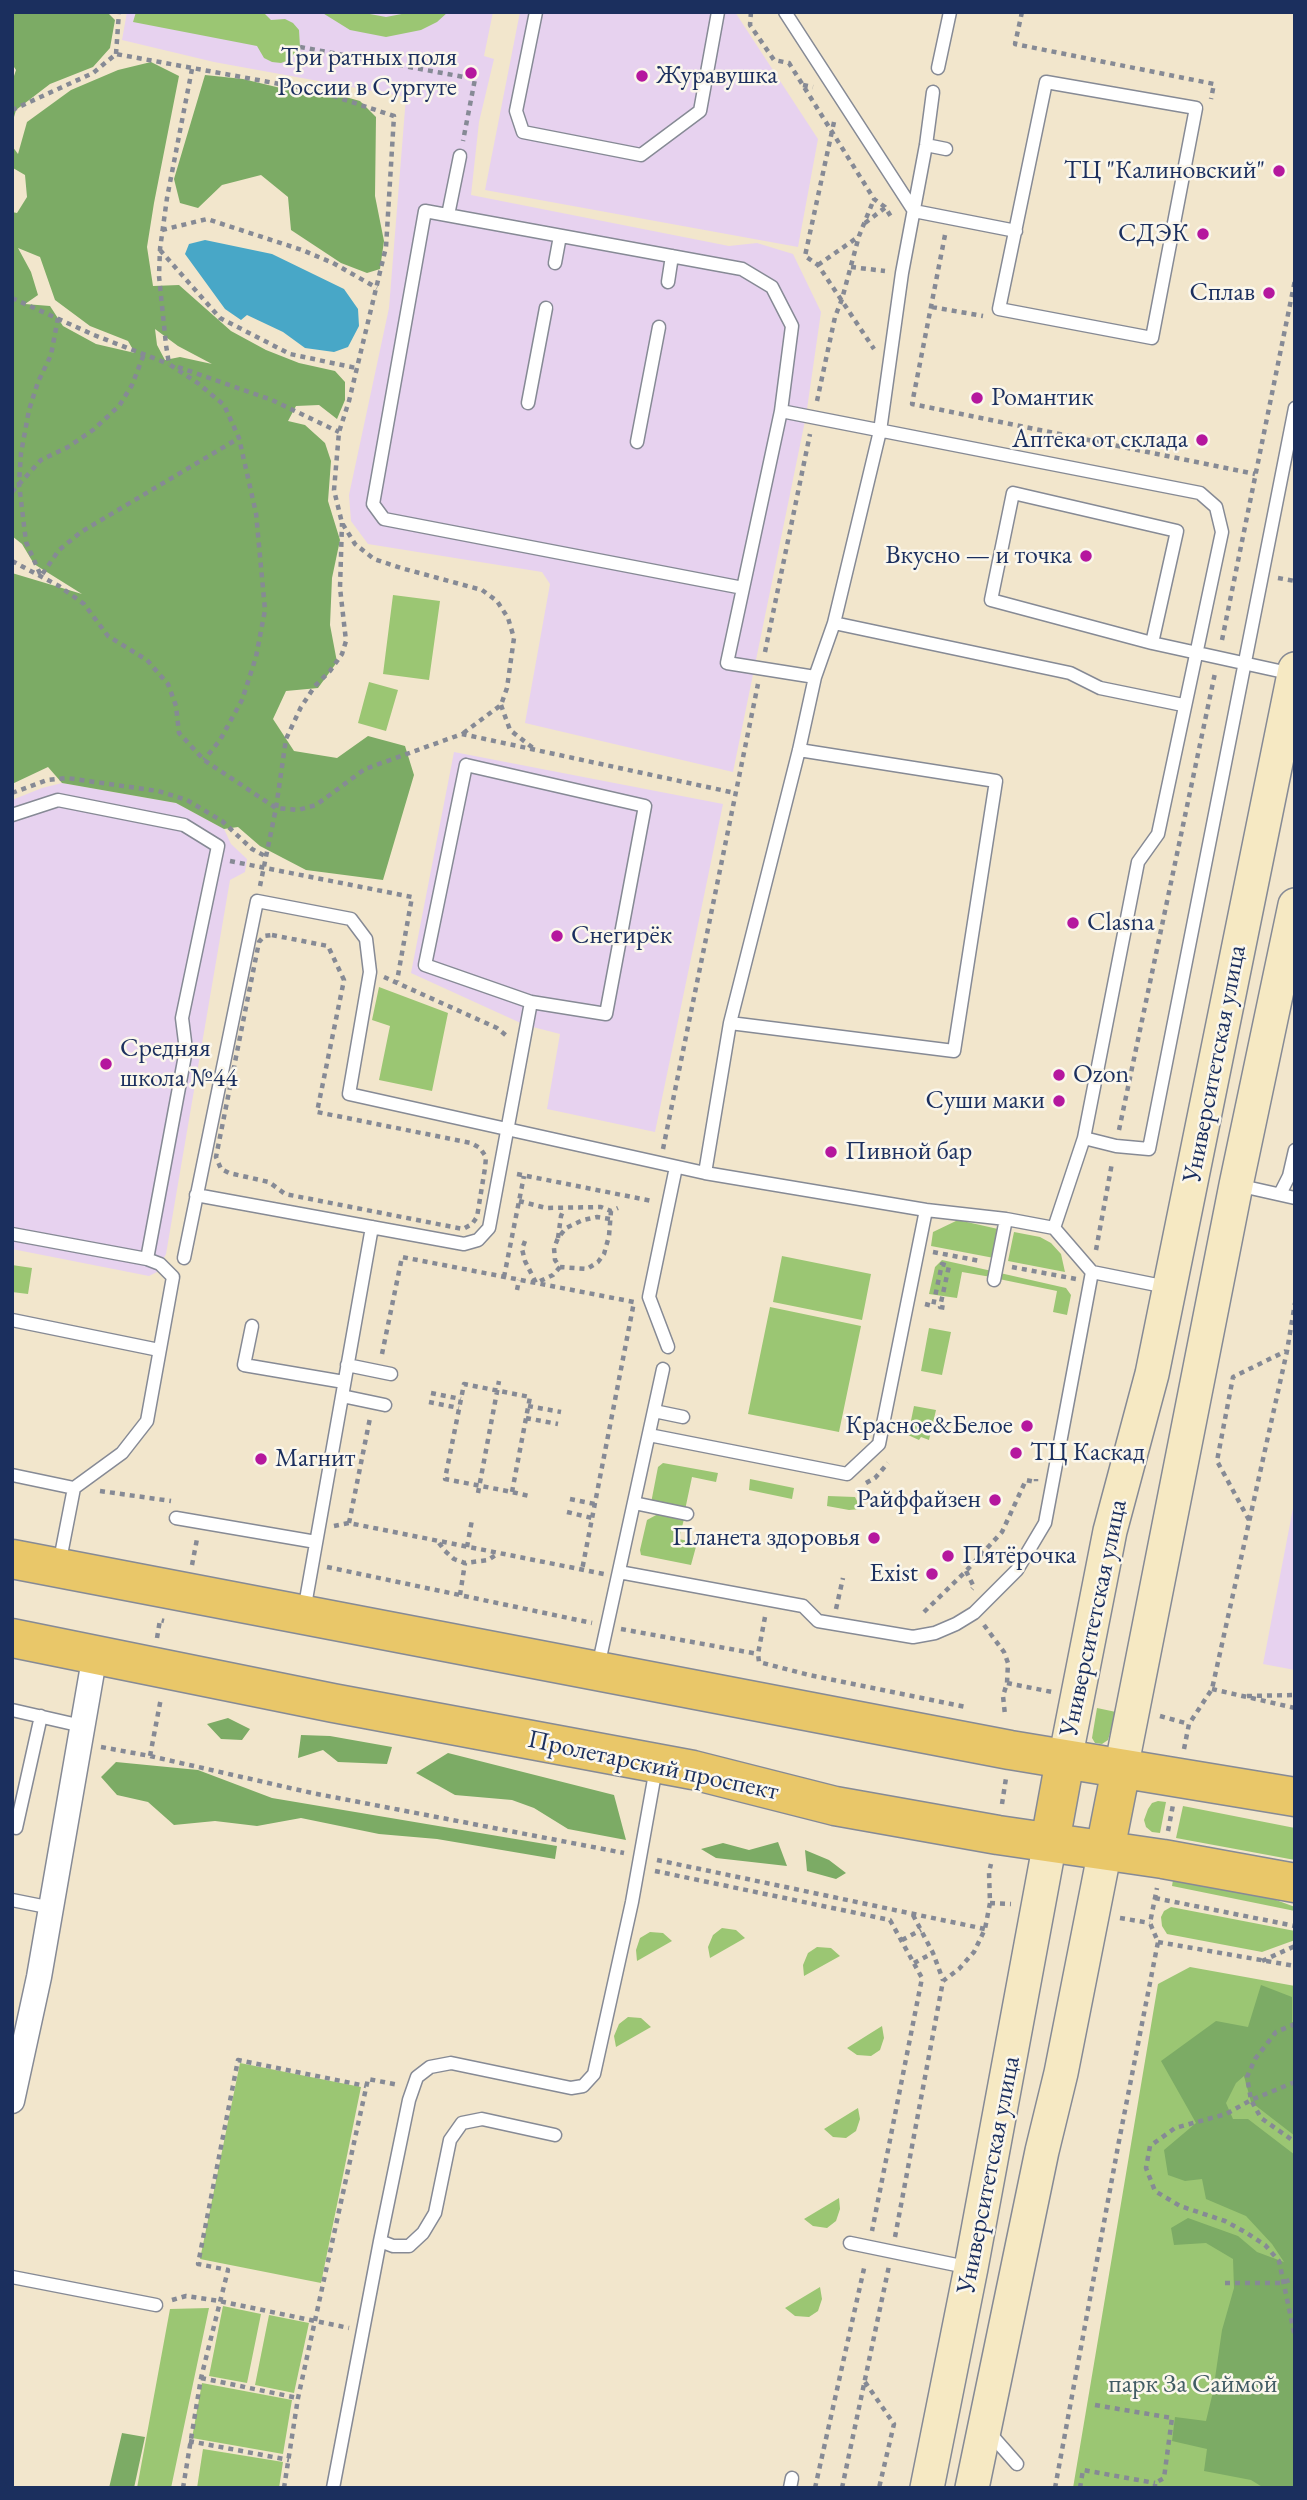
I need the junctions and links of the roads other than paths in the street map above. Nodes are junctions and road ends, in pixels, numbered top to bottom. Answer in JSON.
{"nodes":[{"id":1,"x":536,"y":12,"type":"edge"},
{"id":2,"x":718,"y":12,"type":"edge"},
{"id":3,"x":785,"y":12,"type":"edge"},
{"id":4,"x":950,"y":12,"type":"edge"},
{"id":5,"x":938,"y":68,"type":"dead end"},
{"id":6,"x":933,"y":92,"type":"dead end"},
{"id":7,"x":926,"y":145,"type":"junction"},
{"id":8,"x":946,"y":149,"type":"dead end"},
{"id":9,"x":460,"y":156,"type":"road end"},
{"id":10,"x":914,"y":211,"type":"junction"},
{"id":11,"x":448,"y":215,"type":"junction"},
{"id":12,"x":1016,"y":230,"type":"junction"},
{"id":13,"x":560,"y":236,"type":"junction"},
{"id":14,"x":672,"y":256,"type":"junction"},
{"id":15,"x":555,"y":263,"type":"dead end"},
{"id":16,"x":668,"y":282,"type":"dead end"},
{"id":17,"x":546,"y":309,"type":"dead end"},
{"id":18,"x":659,"y":327,"type":"dead end"},
{"id":19,"x":528,"y":404,"type":"dead end"},
{"id":20,"x":1295,"y":408,"type":"edge"},
{"id":21,"x":781,"y":411,"type":"junction"},
{"id":22,"x":880,"y":431,"type":"junction"},
{"id":23,"x":637,"y":442,"type":"dead end"},
{"id":24,"x":743,"y":588,"type":"junction"},
{"id":25,"x":834,"y":623,"type":"junction"},
{"id":26,"x":1152,"y":643,"type":"junction"},
{"id":27,"x":1195,"y":652,"type":"junction"},
{"id":28,"x":1243,"y":663,"type":"junction"},
{"id":29,"x":1294,"y":671,"type":"edge"},
{"id":30,"x":815,"y":677,"type":"junction"},
{"id":31,"x":1184,"y":705,"type":"junction"},
{"id":32,"x":799,"y":750,"type":"junction"},
{"id":33,"x":12,"y":816,"type":"edge"},
{"id":34,"x":1295,"y":905,"type":"edge"},
{"id":35,"x":531,"y":1002,"type":"junction"},
{"id":36,"x":730,"y":1023,"type":"junction"},
{"id":37,"x":509,"y":1130,"type":"junction"},
{"id":38,"x":1084,"y":1138,"type":"junction"},
{"id":39,"x":1295,"y":1150,"type":"edge"},
{"id":40,"x":676,"y":1167,"type":"junction"},
{"id":41,"x":705,"y":1173,"type":"junction"},
{"id":42,"x":1237,"y":1185,"type":"junction"},
{"id":43,"x":1280,"y":1194,"type":"junction"},
{"id":44,"x":196,"y":1195,"type":"junction"},
{"id":45,"x":1295,"y":1198,"type":"edge"},
{"id":46,"x":926,"y":1210,"type":"junction"},
{"id":47,"x":1006,"y":1219,"type":"junction"},
{"id":48,"x":372,"y":1227,"type":"junction"},
{"id":49,"x":1054,"y":1228,"type":"junction"},
{"id":50,"x":12,"y":1234,"type":"edge"},
{"id":51,"x":184,"y":1258,"type":"dead end"},
{"id":52,"x":147,"y":1259,"type":"junction"},
{"id":53,"x":1092,"y":1272,"type":"junction"},
{"id":54,"x":993,"y":1280,"type":"dead end"},
{"id":55,"x":1169,"y":1288,"type":"junction"},
{"id":56,"x":12,"y":1320,"type":"edge"},
{"id":57,"x":252,"y":1326,"type":"dead end"},
{"id":58,"x":668,"y":1347,"type":"dead end"},
{"id":59,"x":159,"y":1350,"type":"junction"},
{"id":60,"x":347,"y":1365,"type":"junction"},
{"id":61,"x":663,"y":1369,"type":"dead end"},
{"id":62,"x":385,"y":1373,"type":"road end"},
{"id":63,"x":344,"y":1382,"type":"junction"},
{"id":64,"x":342,"y":1396,"type":"junction"},
{"id":65,"x":379,"y":1404,"type":"road end"},
{"id":66,"x":654,"y":1411,"type":"junction"},
{"id":67,"x":683,"y":1418,"type":"dead end"},
{"id":68,"x":649,"y":1435,"type":"junction"},
{"id":69,"x":12,"y":1475,"type":"edge"},
{"id":70,"x":74,"y":1488,"type":"junction"},
{"id":71,"x":634,"y":1503,"type":"junction"},
{"id":72,"x":687,"y":1514,"type":"dead end"},
{"id":73,"x":176,"y":1518,"type":"dead end"},
{"id":74,"x":317,"y":1535,"type":"junction"},
{"id":75,"x":12,"y":1559,"type":"edge"},
{"id":76,"x":58,"y":1568,"type":"junction"},
{"id":77,"x":618,"y":1574,"type":"junction"},
{"id":78,"x":303,"y":1615,"type":"junction"},
{"id":79,"x":12,"y":1638,"type":"edge"},
{"id":80,"x":95,"y":1654,"type":"junction"},
{"id":81,"x":597,"y":1671,"type":"junction"},
{"id":82,"x":12,"y":1710,"type":"edge"},
{"id":83,"x":41,"y":1716,"type":"junction"},
{"id":84,"x":81,"y":1735,"type":"junction"},
{"id":85,"x":1065,"y":1760,"type":"junction"},
{"id":86,"x":657,"y":1764,"type":"junction"},
{"id":87,"x":1121,"y":1769,"type":"junction"},
{"id":88,"x":1295,"y":1797,"type":"edge"},
{"id":89,"x":16,"y":1828,"type":"dead end"},
{"id":90,"x":1050,"y":1842,"type":"junction"},
{"id":91,"x":1105,"y":1850,"type":"junction"},
{"id":92,"x":1295,"y":1883,"type":"edge"},
{"id":93,"x":12,"y":1900,"type":"edge"},
{"id":94,"x":52,"y":1908,"type":"junction"},
{"id":95,"x":12,"y":2101,"type":"edge"},
{"id":96,"x":555,"y":2135,"type":"dead end"},
{"id":97,"x":380,"y":2241,"type":"junction"},
{"id":98,"x":850,"y":2244,"type":"dead end"},
{"id":99,"x":971,"y":2268,"type":"junction"},
{"id":100,"x":12,"y":2277,"type":"edge"},
{"id":101,"x":156,"y":2305,"type":"road end"},
{"id":102,"x":984,"y":2427,"type":"junction"},
{"id":103,"x":1017,"y":2464,"type":"dead end"},
{"id":104,"x":337,"y":2485,"type":"edge"},
{"id":105,"x":927,"y":2488,"type":"edge"},
{"id":106,"x":972,"y":2488,"type":"edge"}],
"edges":[{"from":1,"to":2,"type":"lane"},
{"from":3,"to":10,"type":"lane"},
{"from":4,"to":5,"type":"lane"},
{"from":6,"to":7,"type":"lane"},
{"from":7,"to":8,"type":"lane"},
{"from":7,"to":10,"type":"lane"},
{"from":9,"to":11,"type":"lane"},
{"from":10,"to":12,"type":"lane"},
{"from":10,"to":22,"type":"lane"},
{"from":11,"to":13,"type":"lane"},
{"from":11,"to":24,"type":"lane"},
{"from":12,"to":12,"type":"lane"},
{"from":13,"to":14,"type":"lane"},
{"from":13,"to":15,"type":"lane"},
{"from":14,"to":16,"type":"lane"},
{"from":14,"to":21,"type":"lane"},
{"from":17,"to":19,"type":"lane"},
{"from":18,"to":23,"type":"lane"},
{"from":20,"to":28,"type":"lane"},
{"from":21,"to":22,"type":"lane"},
{"from":21,"to":24,"type":"lane"},
{"from":22,"to":25,"type":"lane"},
{"from":22,"to":27,"type":"lane"},
{"from":24,"to":30,"type":"lane"},
{"from":25,"to":30,"type":"lane"},
{"from":25,"to":31,"type":"lane"},
{"from":26,"to":26,"type":"lane"},
{"from":26,"to":27,"type":"lane"},
{"from":27,"to":28,"type":"lane"},
{"from":27,"to":31,"type":"lane"},
{"from":28,"to":29,"type":"lane"},
{"from":28,"to":38,"type":"lane"},
{"from":29,"to":55,"type":"main road","name":"Университетская улица"},
{"from":30,"to":32,"type":"lane"},
{"from":31,"to":38,"type":"lane"},
{"from":32,"to":36,"type":"lane"},
{"from":32,"to":36,"type":"lane"},
{"from":33,"to":52,"type":"lane"},
{"from":34,"to":42,"type":"main road","name":"Университетская улица"},
{"from":35,"to":35,"type":"lane"},
{"from":35,"to":37,"type":"lane"},
{"from":36,"to":41,"type":"lane"},
{"from":37,"to":40,"type":"lane"},
{"from":37,"to":44,"type":"lane"},
{"from":37,"to":48,"type":"lane"},
{"from":38,"to":49,"type":"lane"},
{"from":39,"to":43,"type":"lane"},
{"from":40,"to":41,"type":"lane"},
{"from":40,"to":58,"type":"lane"},
{"from":41,"to":46,"type":"lane"},
{"from":42,"to":43,"type":"lane"},
{"from":42,"to":87,"type":"main road","name":"Университетская улица"},
{"from":43,"to":45,"type":"lane"},
{"from":44,"to":48,"type":"lane"},
{"from":44,"to":51,"type":"lane"},
{"from":46,"to":47,"type":"lane"},
{"from":46,"to":68,"type":"lane"},
{"from":47,"to":49,"type":"lane"},
{"from":47,"to":54,"type":"lane"},
{"from":48,"to":60,"type":"lane"},
{"from":49,"to":53,"type":"lane"},
{"from":50,"to":52,"type":"lane"},
{"from":52,"to":59,"type":"lane"},
{"from":53,"to":55,"type":"lane"},
{"from":53,"to":77,"type":"lane"},
{"from":55,"to":85,"type":"main road","name":"Университетская улица"},
{"from":56,"to":59,"type":"lane"},
{"from":57,"to":63,"type":"lane"},
{"from":59,"to":70,"type":"lane"},
{"from":60,"to":62,"type":"lane"},
{"from":60,"to":63,"type":"lane"},
{"from":61,"to":66,"type":"lane"},
{"from":63,"to":64,"type":"lane"},
{"from":64,"to":65,"type":"lane"},
{"from":64,"to":74,"type":"lane"},
{"from":66,"to":67,"type":"lane"},
{"from":66,"to":68,"type":"lane"},
{"from":68,"to":71,"type":"lane"},
{"from":69,"to":70,"type":"lane"},
{"from":70,"to":76,"type":"lane"},
{"from":71,"to":72,"type":"lane"},
{"from":71,"to":77,"type":"lane"},
{"from":73,"to":74,"type":"lane"},
{"from":74,"to":78,"type":"lane"},
{"from":75,"to":76,"type":"main road"},
{"from":76,"to":78,"type":"main road"},
{"from":77,"to":81,"type":"lane"},
{"from":78,"to":81,"type":"main road"},
{"from":79,"to":80,"type":"main road","name":"Пролетарский проспект"},
{"from":80,"to":84,"type":"street"},
{"from":80,"to":86,"type":"main road","name":"Пролетарский проспект"},
{"from":81,"to":85,"type":"main road"},
{"from":82,"to":83,"type":"lane"},
{"from":83,"to":84,"type":"lane"},
{"from":83,"to":89,"type":"lane"},
{"from":84,"to":94,"type":"street"},
{"from":85,"to":87,"type":"main road"},
{"from":85,"to":90,"type":"main road","name":"Университетская улица"},
{"from":86,"to":90,"type":"main road","name":"Пролетарский проспект"},
{"from":86,"to":97,"type":"lane"},
{"from":87,"to":88,"type":"main road"},
{"from":87,"to":91,"type":"main road","name":"Университетская улица"},
{"from":90,"to":91,"type":"main road","name":"Пролетарский проспект"},
{"from":90,"to":99,"type":"main road","name":"Университетская улица"},
{"from":91,"to":92,"type":"main road","name":"Пролетарский проспект"},
{"from":91,"to":102,"type":"main road","name":"Университетская улица"},
{"from":93,"to":94,"type":"lane"},
{"from":94,"to":95,"type":"street"},
{"from":96,"to":97,"type":"lane"},
{"from":97,"to":104,"type":"lane"},
{"from":98,"to":99,"type":"lane"},
{"from":99,"to":105,"type":"main road","name":"Университетская улица"},
{"from":100,"to":101,"type":"lane"},
{"from":102,"to":103,"type":"lane"},
{"from":102,"to":106,"type":"main road","name":"Университетская улица"}]}
